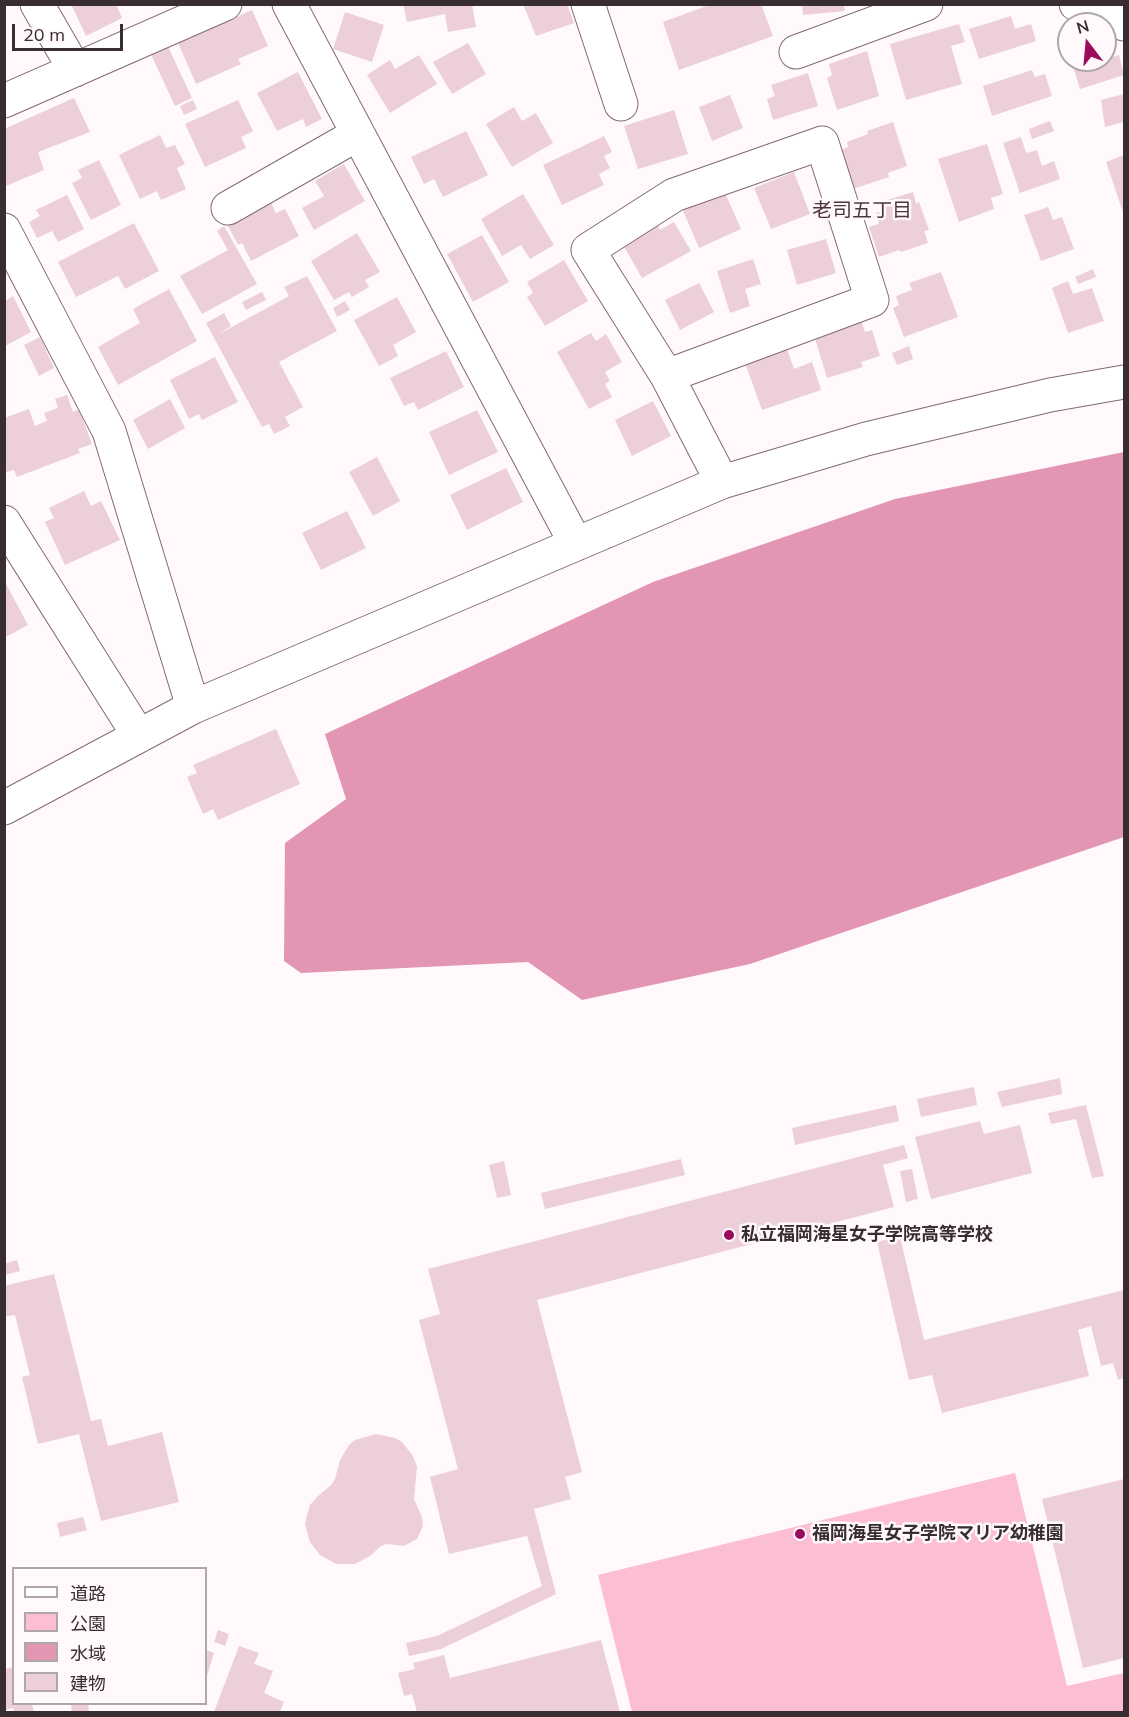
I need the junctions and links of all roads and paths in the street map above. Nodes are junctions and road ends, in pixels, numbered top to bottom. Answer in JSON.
{"nodes":[{"id":1,"x":37,"y":4,"type":"edge"},
{"id":2,"x":225,"y":4,"type":"edge"},
{"id":3,"x":289,"y":4,"type":"edge"},
{"id":4,"x":588,"y":4,"type":"edge"},
{"id":5,"x":926,"y":4,"type":"edge"},
{"id":6,"x":1076,"y":4,"type":"edge"},
{"id":7,"x":1125,"y":24,"type":"edge"},
{"id":8,"x":796,"y":52,"type":"dead end"},
{"id":9,"x":75,"y":70,"type":"junction"},
{"id":10,"x":4,"y":101,"type":"edge"},
{"id":11,"x":621,"y":104,"type":"dead end"},
{"id":12,"x":358,"y":134,"type":"junction"},
{"id":13,"x":228,"y":208,"type":"dead end"},
{"id":14,"x":4,"y":230,"type":"edge"},
{"id":15,"x":667,"y":376,"type":"junction"},
{"id":16,"x":1125,"y":382,"type":"edge"},
{"id":17,"x":722,"y":482,"type":"junction"},
{"id":18,"x":4,"y":522,"type":"edge"},
{"id":19,"x":576,"y":544,"type":"junction"},
{"id":20,"x":193,"y":707,"type":"junction"},
{"id":21,"x":139,"y":736,"type":"junction"},
{"id":22,"x":4,"y":807,"type":"edge"}],
"edges":[{"from":1,"to":9,"type":"street"},
{"from":2,"to":9,"type":"street"},
{"from":3,"to":12,"type":"street"},
{"from":4,"to":11,"type":"street"},
{"from":5,"to":8,"type":"street"},
{"from":6,"to":7,"type":"street"},
{"from":9,"to":10,"type":"street"},
{"from":12,"to":13,"type":"street"},
{"from":12,"to":19,"type":"street"},
{"from":14,"to":20,"type":"street"},
{"from":15,"to":15,"type":"street"},
{"from":15,"to":17,"type":"street"},
{"from":16,"to":17,"type":"street"},
{"from":17,"to":19,"type":"street"},
{"from":18,"to":21,"type":"street"},
{"from":19,"to":20,"type":"street"},
{"from":20,"to":21,"type":"street"},
{"from":21,"to":22,"type":"street"}]}
